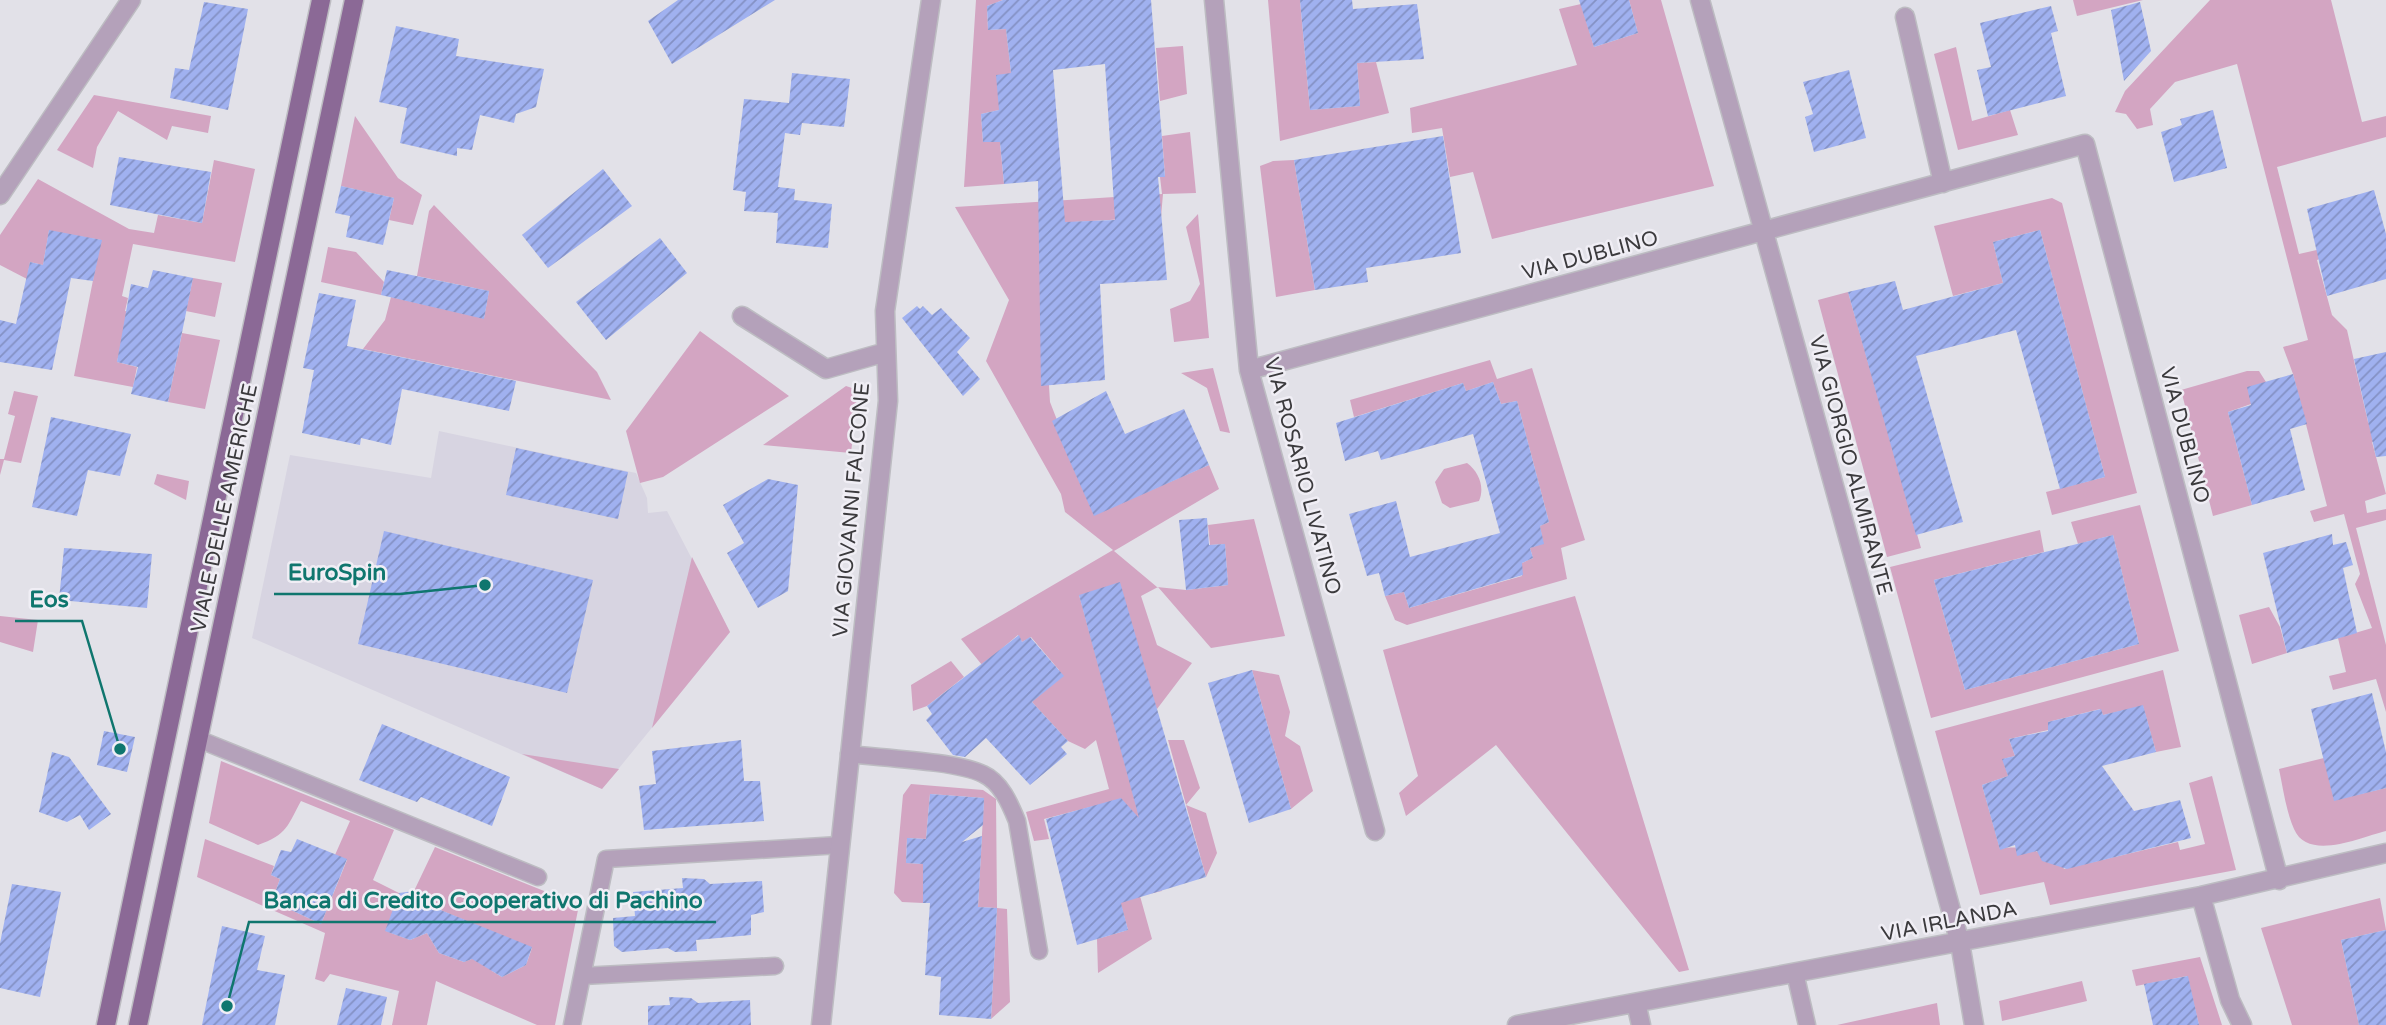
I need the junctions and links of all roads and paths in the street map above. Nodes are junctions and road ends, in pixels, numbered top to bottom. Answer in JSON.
{"nodes":[{"id":1,"x":131,"y":0,"type":"edge"},
{"id":2,"x":321,"y":0,"type":"edge"},
{"id":3,"x":354,"y":0,"type":"edge"},
{"id":4,"x":931,"y":0,"type":"edge"},
{"id":5,"x":1214,"y":0,"type":"edge"},
{"id":6,"x":1700,"y":0,"type":"edge"},
{"id":7,"x":1905,"y":17,"type":"dead end"},
{"id":8,"x":1943,"y":183,"type":"junction"},
{"id":9,"x":0,"y":195,"type":"edge"},
{"id":10,"x":1763,"y":232,"type":"junction"},
{"id":11,"x":742,"y":316,"type":"dead end"},
{"id":12,"x":887,"y":352,"type":"junction"},
{"id":13,"x":1249,"y":370,"type":"junction"},
{"id":14,"x":198,"y":739,"type":"junction"},
{"id":15,"x":849,"y":754,"type":"junction"},
{"id":16,"x":1375,"y":831,"type":"dead end"},
{"id":17,"x":840,"y":845,"type":"junction"},
{"id":18,"x":2386,"y":853,"type":"edge"},
{"id":19,"x":538,"y":877,"type":"dead end"},
{"id":20,"x":2279,"y":880,"type":"junction"},
{"id":21,"x":2201,"y":896,"type":"junction"},
{"id":22,"x":1960,"y":943,"type":"junction"},
{"id":23,"x":1039,"y":951,"type":"dead end"},
{"id":24,"x":775,"y":966,"type":"dead end"},
{"id":25,"x":1795,"y":973,"type":"junction"},
{"id":26,"x":582,"y":976,"type":"junction"},
{"id":27,"x":1636,"y":1003,"type":"junction"},
{"id":28,"x":106,"y":1025,"type":"edge"},
{"id":29,"x":138,"y":1025,"type":"edge"},
{"id":30,"x":572,"y":1025,"type":"edge"},
{"id":31,"x":821,"y":1025,"type":"edge"},
{"id":32,"x":1517,"y":1025,"type":"edge"},
{"id":33,"x":1641,"y":1025,"type":"edge"},
{"id":34,"x":1807,"y":1025,"type":"edge"},
{"id":35,"x":1974,"y":1025,"type":"edge"},
{"id":36,"x":2242,"y":1025,"type":"edge"}],
"edges":[{"from":1,"to":9,"type":"street"},
{"from":2,"to":28,"type":"main road","name":"VIALE DELLE AMERICHE"},
{"from":3,"to":14,"type":"main road","name":"VIALE DELLE AMERICHE"},
{"from":4,"to":12,"type":"street","name":"VIA GIOVANNI FALCONE"},
{"from":5,"to":13,"type":"street","name":"VIA ROSARIO LIVATINO"},
{"from":6,"to":10,"type":"street","name":"VIA GIORGIO ALMIRANTE"},
{"from":7,"to":8,"type":"street"},
{"from":8,"to":10,"type":"street","name":"VIA DUBLINO"},
{"from":8,"to":20,"type":"street","name":"VIA DUBLINO"},
{"from":10,"to":13,"type":"street","name":"VIA DUBLINO"},
{"from":10,"to":22,"type":"street","name":"VIA GIORGIO ALMIRANTE"},
{"from":11,"to":12,"type":"street"},
{"from":12,"to":15,"type":"street","name":"VIA GIOVANNI FALCONE"},
{"from":13,"to":16,"type":"street","name":"VIA ROSARIO LIVATINO"},
{"from":14,"to":19,"type":"lane"},
{"from":14,"to":29,"type":"main road","name":"VIALE DELLE AMERICHE"},
{"from":15,"to":17,"type":"street","name":"VIA GIOVANNI FALCONE"},
{"from":15,"to":23,"type":"lane"},
{"from":17,"to":26,"type":"lane"},
{"from":17,"to":31,"type":"street","name":"VIA GIOVANNI FALCONE"},
{"from":18,"to":20,"type":"street","name":"VIA IRLANDA"},
{"from":20,"to":21,"type":"street","name":"VIA IRLANDA"},
{"from":21,"to":22,"type":"street","name":"VIA IRLANDA"},
{"from":21,"to":36,"type":"street"},
{"from":22,"to":25,"type":"street","name":"VIA IRLANDA"},
{"from":22,"to":35,"type":"street","name":"VIA GIORGIO ALMIRANTE"},
{"from":24,"to":26,"type":"lane"},
{"from":25,"to":27,"type":"street","name":"VIA IRLANDA"},
{"from":25,"to":34,"type":"lane"},
{"from":26,"to":30,"type":"lane"},
{"from":27,"to":32,"type":"street","name":"VIA IRLANDA"},
{"from":27,"to":33,"type":"street"}]}
